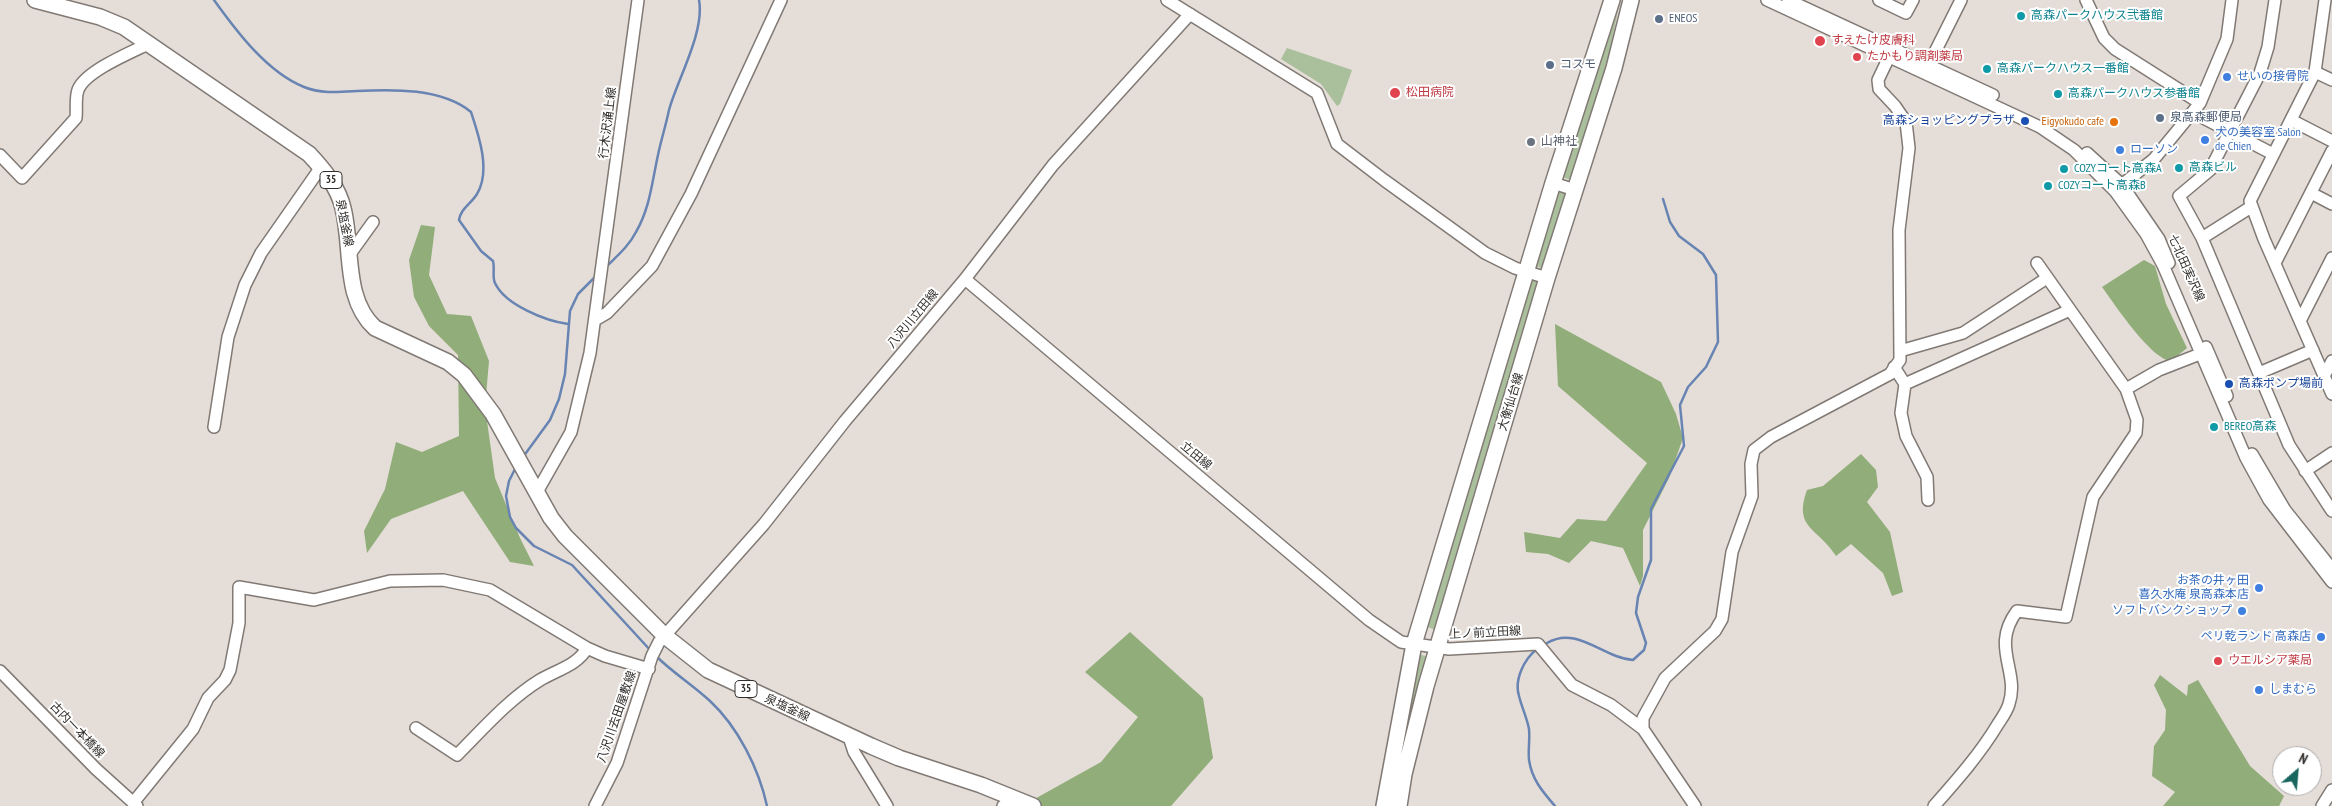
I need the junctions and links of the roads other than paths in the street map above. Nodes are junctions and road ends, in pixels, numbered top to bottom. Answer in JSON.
{"nodes":[{"id":1,"x":35,"y":0,"type":"edge"},
{"id":2,"x":638,"y":0,"type":"edge"},
{"id":3,"x":781,"y":0,"type":"edge"},
{"id":4,"x":1167,"y":0,"type":"edge"},
{"id":5,"x":1612,"y":0,"type":"edge"},
{"id":6,"x":1631,"y":0,"type":"edge"},
{"id":7,"x":1767,"y":0,"type":"edge"},
{"id":8,"x":1788,"y":0,"type":"edge"},
{"id":9,"x":1879,"y":0,"type":"edge"},
{"id":10,"x":1913,"y":0,"type":"edge"},
{"id":11,"x":1961,"y":0,"type":"edge"},
{"id":12,"x":2086,"y":0,"type":"edge"},
{"id":13,"x":2232,"y":0,"type":"edge"},
{"id":14,"x":2275,"y":0,"type":"edge"},
{"id":15,"x":2325,"y":0,"type":"edge"},
{"id":16,"x":1190,"y":14,"type":"junction"},
{"id":17,"x":150,"y":43,"type":"junction"},
{"id":18,"x":1889,"y":57,"type":"junction"},
{"id":19,"x":1926,"y":69,"type":"junction"},
{"id":20,"x":2315,"y":72,"type":"junction"},
{"id":21,"x":2332,"y":80,"type":"edge"},
{"id":22,"x":2197,"y":108,"type":"junction"},
{"id":23,"x":2291,"y":120,"type":"junction"},
{"id":24,"x":2229,"y":133,"type":"junction"},
{"id":25,"x":2332,"y":141,"type":"edge"},
{"id":26,"x":2332,"y":150,"type":"edge"},
{"id":27,"x":2274,"y":154,"type":"junction"},
{"id":28,"x":0,"y":155,"type":"edge"},
{"id":29,"x":321,"y":167,"type":"junction"},
{"id":30,"x":1553,"y":182,"type":"junction"},
{"id":31,"x":2119,"y":188,"type":"junction"},
{"id":32,"x":1575,"y":190,"type":"junction"},
{"id":33,"x":2311,"y":193,"type":"junction"},
{"id":34,"x":2332,"y":204,"type":"edge"},
{"id":35,"x":2251,"y":207,"type":"junction"},
{"id":36,"x":373,"y":222,"type":"dead end"},
{"id":37,"x":2202,"y":238,"type":"junction"},
{"id":38,"x":350,"y":254,"type":"junction"},
{"id":39,"x":2332,"y":258,"type":"edge"},
{"id":40,"x":2037,"y":263,"type":"dead end"},
{"id":41,"x":2275,"y":263,"type":"junction"},
{"id":42,"x":1526,"y":272,"type":"junction"},
{"id":43,"x":1547,"y":278,"type":"junction"},
{"id":44,"x":2047,"y":278,"type":"junction"},
{"id":45,"x":965,"y":279,"type":"junction"},
{"id":46,"x":2070,"y":310,"type":"junction"},
{"id":47,"x":595,"y":320,"type":"junction"},
{"id":48,"x":2300,"y":321,"type":"junction"},
{"id":49,"x":2313,"y":350,"type":"junction"},
{"id":50,"x":1900,"y":351,"type":"junction"},
{"id":51,"x":2200,"y":354,"type":"junction"},
{"id":52,"x":2332,"y":361,"type":"edge"},
{"id":53,"x":1894,"y":367,"type":"junction"},
{"id":54,"x":2259,"y":373,"type":"junction"},
{"id":55,"x":2324,"y":376,"type":"junction"},
{"id":56,"x":1905,"y":384,"type":"junction"},
{"id":57,"x":2126,"y":389,"type":"junction"},
{"id":58,"x":2332,"y":394,"type":"edge"},
{"id":59,"x":214,"y":426,"type":"dead end"},
{"id":60,"x":2332,"y":453,"type":"edge"},
{"id":61,"x":2306,"y":470,"type":"junction"},
{"id":62,"x":537,"y":492,"type":"junction"},
{"id":63,"x":1928,"y":500,"type":"dead end"},
{"id":64,"x":2332,"y":512,"type":"edge"},
{"id":65,"x":2332,"y":569,"type":"edge"},
{"id":66,"x":2332,"y":582,"type":"edge"},
{"id":67,"x":662,"y":639,"type":"junction"},
{"id":68,"x":1414,"y":644,"type":"junction"},
{"id":69,"x":587,"y":648,"type":"junction"},
{"id":70,"x":1437,"y":648,"type":"junction"},
{"id":71,"x":649,"y":666,"type":"junction"},
{"id":72,"x":0,"y":671,"type":"edge"},
{"id":73,"x":416,"y":728,"type":"dead end"},
{"id":74,"x":1643,"y":729,"type":"junction"},
{"id":75,"x":849,"y":737,"type":"junction"},
{"id":76,"x":2332,"y":790,"type":"edge"},
{"id":77,"x":1009,"y":802,"type":"edge"},
{"id":78,"x":135,"y":805,"type":"edge"},
{"id":79,"x":595,"y":806,"type":"edge"},
{"id":80,"x":887,"y":806,"type":"edge"},
{"id":81,"x":1033,"y":806,"type":"edge"},
{"id":82,"x":1384,"y":806,"type":"edge"},
{"id":83,"x":1399,"y":806,"type":"edge"},
{"id":84,"x":1695,"y":806,"type":"edge"},
{"id":85,"x":1934,"y":806,"type":"edge"},
{"id":86,"x":2322,"y":806,"type":"edge"}],
"edges":[{"from":1,"to":17,"type":"main road","name":"泉塩釜線","number":"35"},
{"from":2,"to":47,"type":"street","name":"行木沢涌上線"},
{"from":3,"to":47,"type":"street"},
{"from":4,"to":16,"type":"street"},
{"from":5,"to":30,"type":"main road","name":"大衡仙台線"},
{"from":6,"to":32,"type":"main road","name":"大衡仙台線"},
{"from":7,"to":18,"type":"street"},
{"from":8,"to":19,"type":"street","name":"七北田実沢線"},
{"from":9,"to":10,"type":"street"},
{"from":11,"to":19,"type":"street"},
{"from":12,"to":22,"type":"street"},
{"from":13,"to":22,"type":"street"},
{"from":14,"to":24,"type":"street"},
{"from":15,"to":20,"type":"street"},
{"from":16,"to":42,"type":"street"},
{"from":16,"to":45,"type":"street","name":"八沢川立田線"},
{"from":17,"to":28,"type":"street"},
{"from":17,"to":29,"type":"main road","name":"泉塩釜線","number":"35"},
{"from":18,"to":19,"type":"street"},
{"from":18,"to":50,"type":"street"},
{"from":19,"to":31,"type":"street","name":"七北田実沢線"},
{"from":20,"to":21,"type":"street"},
{"from":20,"to":23,"type":"street"},
{"from":22,"to":24,"type":"street"},
{"from":22,"to":31,"type":"street"},
{"from":23,"to":25,"type":"street"},
{"from":23,"to":27,"type":"street"},
{"from":24,"to":27,"type":"street"},
{"from":24,"to":37,"type":"street"},
{"from":26,"to":33,"type":"street"},
{"from":27,"to":35,"type":"street"},
{"from":29,"to":38,"type":"main road","name":"泉塩釜線","number":"35"},
{"from":29,"to":59,"type":"street"},
{"from":30,"to":32,"type":"street"},
{"from":30,"to":42,"type":"main road","name":"大衡仙台線"},
{"from":31,"to":51,"type":"street"},
{"from":31,"to":65,"type":"street","name":"七北田実沢線"},
{"from":32,"to":43,"type":"main road","name":"大衡仙台線"},
{"from":33,"to":34,"type":"street"},
{"from":33,"to":41,"type":"street"},
{"from":35,"to":37,"type":"street"},
{"from":35,"to":41,"type":"street"},
{"from":36,"to":38,"type":"street"},
{"from":37,"to":54,"type":"street"},
{"from":38,"to":62,"type":"main road","name":"泉塩釜線","number":"35"},
{"from":39,"to":48,"type":"street"},
{"from":40,"to":44,"type":"street"},
{"from":41,"to":48,"type":"street"},
{"from":42,"to":43,"type":"street"},
{"from":42,"to":68,"type":"main road","name":"大衡仙台線"},
{"from":43,"to":70,"type":"main road","name":"大衡仙台線"},
{"from":44,"to":46,"type":"street"},
{"from":44,"to":50,"type":"street"},
{"from":45,"to":67,"type":"street","name":"八沢川立田線"},
{"from":45,"to":68,"type":"street","name":"立田線"},
{"from":46,"to":56,"type":"street"},
{"from":46,"to":57,"type":"street"},
{"from":47,"to":62,"type":"street","name":"行木沢涌上線"},
{"from":48,"to":49,"type":"street"},
{"from":49,"to":54,"type":"street"},
{"from":49,"to":55,"type":"street"},
{"from":50,"to":53,"type":"street"},
{"from":51,"to":57,"type":"street"},
{"from":51,"to":66,"type":"street"},
{"from":52,"to":55,"type":"street"},
{"from":53,"to":56,"type":"street"},
{"from":53,"to":74,"type":"street"},
{"from":54,"to":61,"type":"street"},
{"from":55,"to":58,"type":"street"},
{"from":56,"to":63,"type":"street"},
{"from":57,"to":85,"type":"street"},
{"from":60,"to":61,"type":"street"},
{"from":61,"to":64,"type":"street"},
{"from":62,"to":67,"type":"main road","name":"泉塩釜線","number":"35"},
{"from":67,"to":71,"type":"street","name":"八沢川立田線"},
{"from":67,"to":75,"type":"main road","name":"泉塩釜線","number":"35"},
{"from":68,"to":70,"type":"street","name":"上ノ前立田線"},
{"from":68,"to":82,"type":"main road","name":"大衡仙台線"},
{"from":69,"to":71,"type":"street"},
{"from":69,"to":73,"type":"street"},
{"from":69,"to":78,"type":"street"},
{"from":70,"to":74,"type":"street","name":"上ノ前立田線"},
{"from":70,"to":83,"type":"main road","name":"大衡仙台線"},
{"from":71,"to":79,"type":"street","name":"八沢川去田屋敷線"},
{"from":72,"to":78,"type":"street","name":"古内一本橋線"},
{"from":74,"to":84,"type":"street","name":"上ノ前立田線"},
{"from":75,"to":77,"type":"main road","name":"泉塩釜線","number":"35"},
{"from":75,"to":80,"type":"street"},
{"from":76,"to":86,"type":"street"},
{"from":77,"to":81,"type":"main road","name":"泉塩釜線","number":"35"}]}
